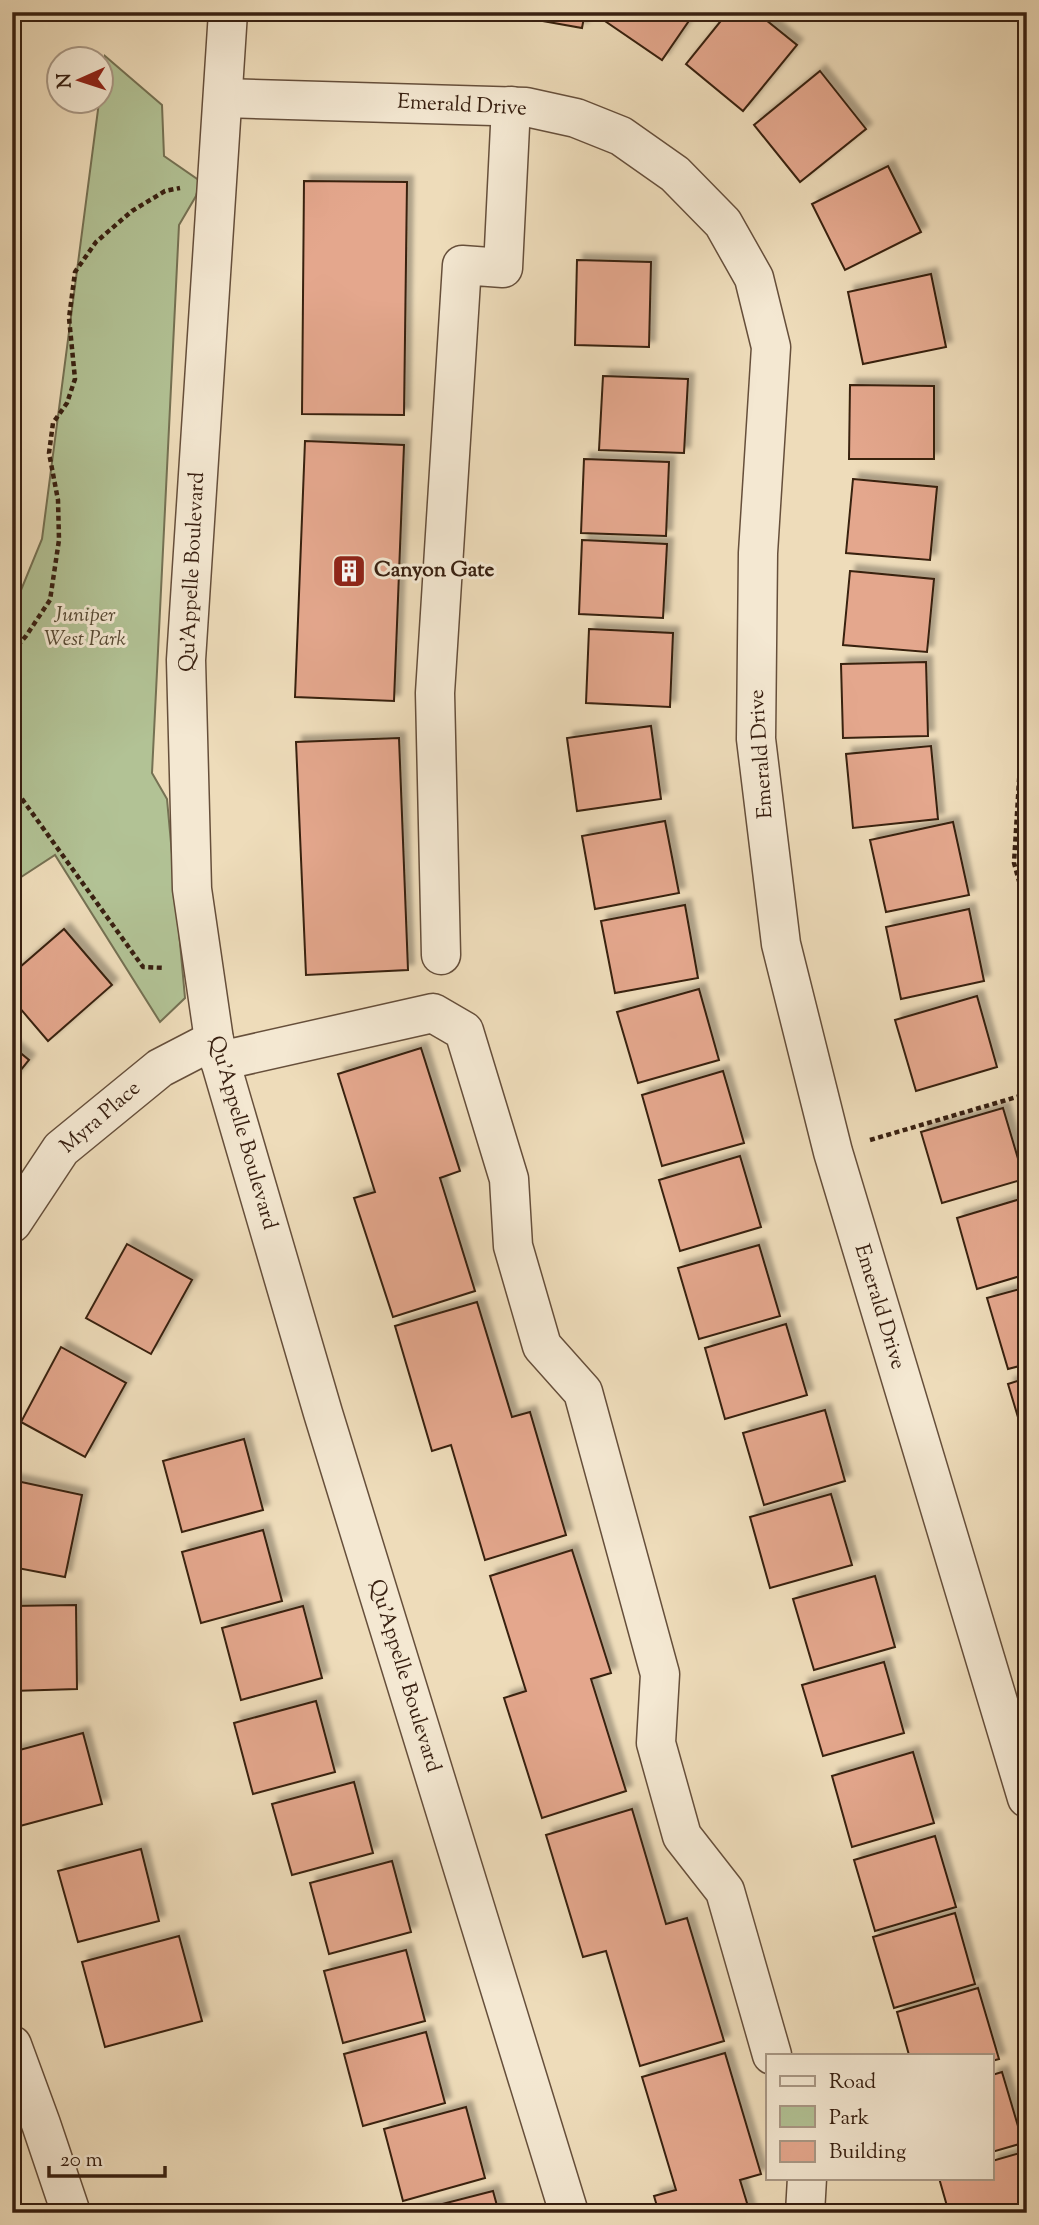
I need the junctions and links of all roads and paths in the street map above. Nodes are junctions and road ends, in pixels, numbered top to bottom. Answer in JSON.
{"nodes":[{"id":1,"x":228,"y":12,"type":"edge"},
{"id":2,"x":223,"y":98,"type":"junction"},
{"id":3,"x":511,"y":106,"type":"junction"},
{"id":4,"x":188,"y":186,"type":"dead end"},
{"id":5,"x":1027,"y":650,"type":"edge"},
{"id":6,"x":12,"y":652,"type":"edge"},
{"id":7,"x":12,"y":785,"type":"edge"},
{"id":8,"x":1027,"y":910,"type":"edge"},
{"id":9,"x":441,"y":955,"type":"dead end"},
{"id":10,"x":204,"y":971,"type":"junction"},
{"id":11,"x":217,"y":1051,"type":"junction"},
{"id":12,"x":1027,"y":1094,"type":"edge"},
{"id":13,"x":833,"y":1152,"type":"junction"},
{"id":14,"x":12,"y":1223,"type":"edge"},
{"id":15,"x":1027,"y":1798,"type":"edge"},
{"id":16,"x":12,"y":2045,"type":"edge"},
{"id":17,"x":772,"y":2054,"type":"edge"},
{"id":18,"x":807,"y":2180,"type":"edge"},
{"id":19,"x":71,"y":2213,"type":"edge"},
{"id":20,"x":569,"y":2213,"type":"edge"},
{"id":21,"x":805,"y":2213,"type":"edge"}],
"edges":[{"from":1,"to":2,"type":"street","name":"Qu'Appelle Boulevard"},
{"from":2,"to":3,"type":"street","name":"Emerald Drive"},
{"from":2,"to":10,"type":"street","name":"Qu'Appelle Boulevard"},
{"from":3,"to":9,"type":"street"},
{"from":3,"to":13,"type":"street","name":"Emerald Drive"},
{"from":4,"to":6,"type":"path"},
{"from":5,"to":8,"type":"path"},
{"from":7,"to":10,"type":"path"},
{"from":10,"to":11,"type":"street","name":"Qu'Appelle Boulevard"},
{"from":11,"to":14,"type":"street","name":"Myra Place"},
{"from":11,"to":17,"type":"street","name":"Myra Place"},
{"from":11,"to":20,"type":"street","name":"Qu'Appelle Boulevard"},
{"from":12,"to":13,"type":"path"},
{"from":13,"to":15,"type":"street","name":"Emerald Drive"},
{"from":16,"to":19,"type":"street"},
{"from":18,"to":21,"type":"street"}]}
